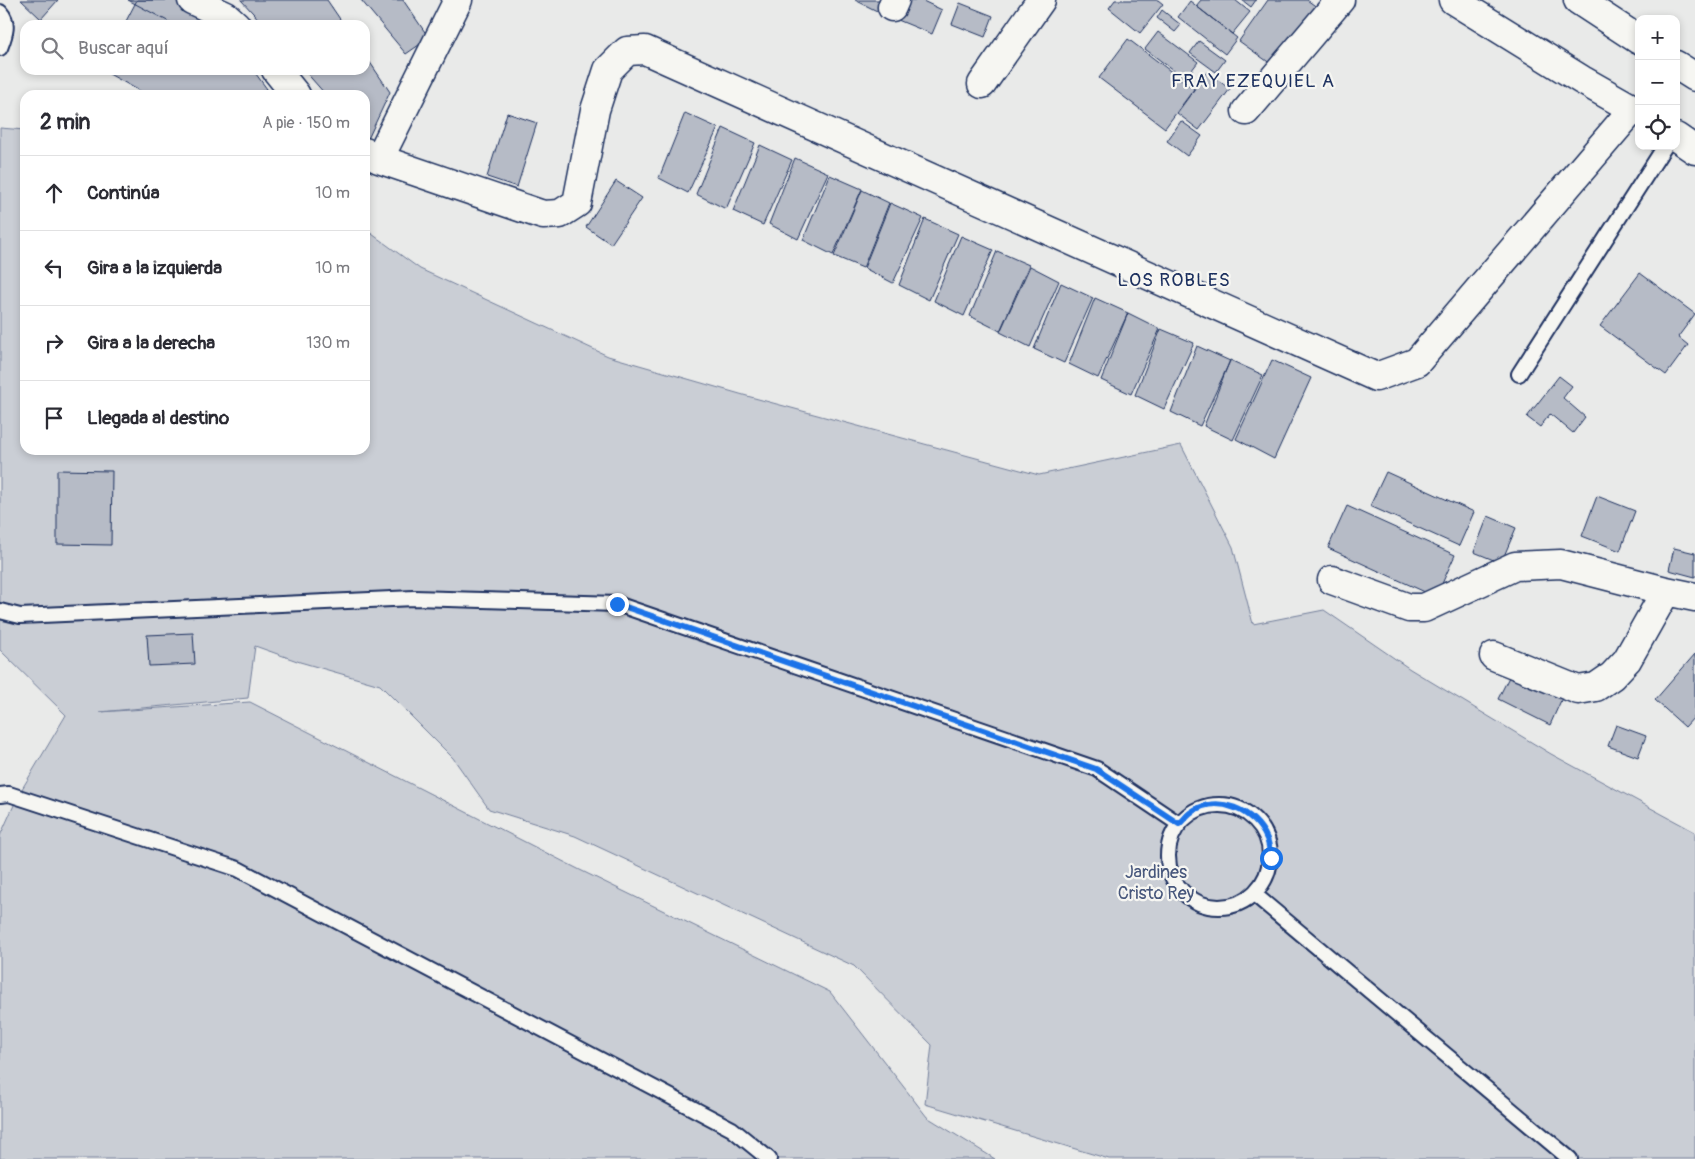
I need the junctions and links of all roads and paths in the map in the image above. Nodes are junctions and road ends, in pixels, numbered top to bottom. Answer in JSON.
{"nodes":[{"id":1,"x":192,"y":0,"type":"edge"},
{"id":2,"x":458,"y":0,"type":"edge"},
{"id":3,"x":1041,"y":0,"type":"edge"},
{"id":4,"x":1340,"y":0,"type":"edge"},
{"id":5,"x":1453,"y":0,"type":"edge"},
{"id":6,"x":1578,"y":0,"type":"edge"},
{"id":7,"x":0,"y":12,"type":"edge"},
{"id":8,"x":230,"y":20,"type":"edge"},
{"id":9,"x":1635,"y":37,"type":"edge"},
{"id":10,"x":0,"y":48,"type":"edge"},
{"id":11,"x":1680,"y":68,"type":"edge"},
{"id":12,"x":280,"y":75,"type":"edge"},
{"id":13,"x":1695,"y":77,"type":"edge"},
{"id":14,"x":982,"y":84,"type":"dead end"},
{"id":15,"x":292,"y":90,"type":"edge"},
{"id":16,"x":1635,"y":110,"type":"edge"},
{"id":17,"x":1246,"y":111,"type":"dead end"},
{"id":18,"x":1635,"y":112,"type":"edge"},
{"id":19,"x":1680,"y":140,"type":"edge"},
{"id":20,"x":1661,"y":150,"type":"edge"},
{"id":21,"x":1695,"y":150,"type":"edge"},
{"id":22,"x":372,"y":155,"type":"edge"},
{"id":23,"x":1519,"y":374,"type":"dead end"},
{"id":24,"x":1332,"y":580,"type":"dead end"},
{"id":25,"x":1666,"y":591,"type":"junction"},
{"id":26,"x":1695,"y":596,"type":"edge"},
{"id":27,"x":0,"y":611,"type":"edge"},
{"id":28,"x":1494,"y":656,"type":"dead end"},
{"id":29,"x":0,"y":795,"type":"edge"},
{"id":30,"x":1179,"y":824,"type":"junction"},
{"id":31,"x":1254,"y":894,"type":"junction"},
{"id":32,"x":769,"y":1159,"type":"edge"},
{"id":33,"x":1570,"y":1159,"type":"edge"}],
"edges":[{"from":1,"to":8,"type":"street"},
{"from":2,"to":22,"type":"street"},
{"from":3,"to":14,"type":"street"},
{"from":4,"to":17,"type":"street"},
{"from":5,"to":16,"type":"street"},
{"from":6,"to":9,"type":"street"},
{"from":7,"to":10,"type":"lane"},
{"from":11,"to":13,"type":"street"},
{"from":12,"to":15,"type":"street"},
{"from":18,"to":22,"type":"street"},
{"from":19,"to":21,"type":"street"},
{"from":20,"to":23,"type":"lane"},
{"from":24,"to":25,"type":"street"},
{"from":25,"to":26,"type":"street"},
{"from":25,"to":28,"type":"street"},
{"from":27,"to":30,"type":"lane"},
{"from":29,"to":32,"type":"lane"},
{"from":30,"to":31,"type":"lane"},
{"from":30,"to":31,"type":"lane"},
{"from":31,"to":33,"type":"lane"}]}
